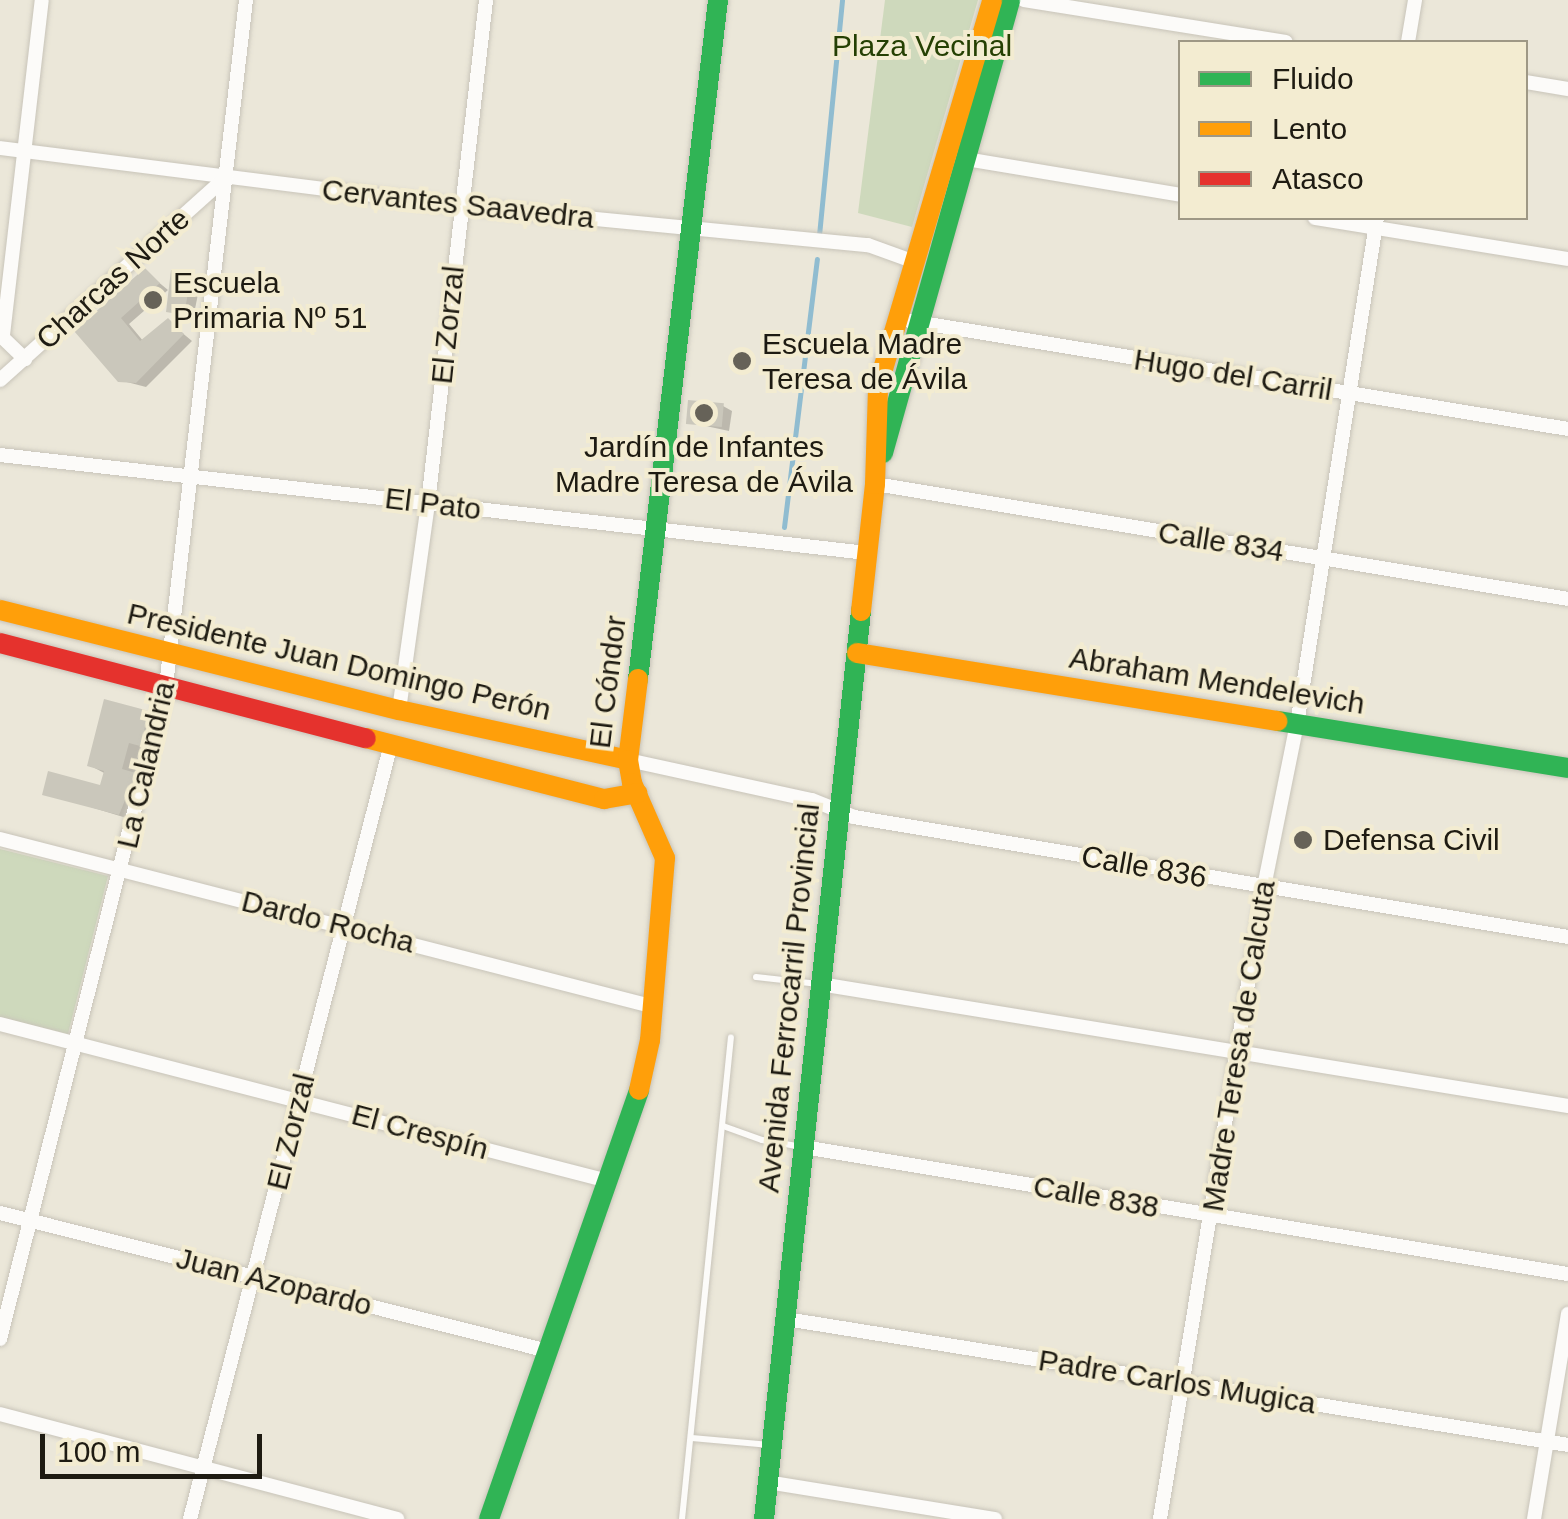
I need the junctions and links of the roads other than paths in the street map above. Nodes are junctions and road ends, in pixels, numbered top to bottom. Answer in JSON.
{"nodes":[{"id":1,"x":42,"y":0,"type":"edge"},
{"id":2,"x":246,"y":0,"type":"edge"},
{"id":3,"x":486,"y":0,"type":"edge"},
{"id":4,"x":718,"y":0,"type":"edge"},
{"id":5,"x":992,"y":0,"type":"edge"},
{"id":6,"x":1010,"y":0,"type":"edge"},
{"id":7,"x":1024,"y":0,"type":"edge"},
{"id":8,"x":1415,"y":0,"type":"edge"},
{"id":9,"x":1274,"y":40,"type":"edge"},
{"id":10,"x":1408,"y":40,"type":"edge"},
{"id":11,"x":1528,"y":82,"type":"edge"},
{"id":12,"x":1568,"y":89,"type":"edge"},
{"id":13,"x":0,"y":148,"type":"edge"},
{"id":14,"x":24,"y":150,"type":"junction"},
{"id":15,"x":956,"y":157,"type":"junction"},
{"id":16,"x":226,"y":177,"type":"junction"},
{"id":17,"x":1178,"y":196,"type":"edge"},
{"id":18,"x":461,"y":206,"type":"junction"},
{"id":19,"x":1346,"y":220,"type":"edge"},
{"id":20,"x":1376,"y":222,"type":"edge"},
{"id":21,"x":692,"y":230,"type":"junction"},
{"id":22,"x":1568,"y":259,"type":"edge"},
{"id":23,"x":915,"y":262,"type":"junction"},
{"id":24,"x":908,"y":320,"type":"junction"},
{"id":25,"x":1,"y":335,"type":"edge"},
{"id":26,"x":24,"y":359,"type":"junction"},
{"id":27,"x":0,"y":380,"type":"edge"},
{"id":28,"x":1352,"y":394,"type":"junction"},
{"id":29,"x":1568,"y":429,"type":"edge"},
{"id":30,"x":0,"y":454,"type":"edge"},
{"id":31,"x":192,"y":477,"type":"junction"},
{"id":32,"x":875,"y":484,"type":"junction"},
{"id":33,"x":428,"y":503,"type":"junction"},
{"id":34,"x":657,"y":531,"type":"junction"},
{"id":35,"x":867,"y":553,"type":"junction"},
{"id":36,"x":1322,"y":558,"type":"junction"},
{"id":37,"x":1568,"y":599,"type":"edge"},
{"id":38,"x":0,"y":610,"type":"edge"},
{"id":39,"x":0,"y":644,"type":"edge"},
{"id":40,"x":856,"y":653,"type":"junction"},
{"id":41,"x":169,"y":654,"type":"junction"},
{"id":42,"x":166,"y":686,"type":"junction"},
{"id":43,"x":400,"y":710,"type":"junction"},
{"id":44,"x":1296,"y":724,"type":"junction"},
{"id":45,"x":391,"y":744,"type":"junction"},
{"id":46,"x":628,"y":760,"type":"junction"},
{"id":47,"x":1568,"y":768,"type":"edge"},
{"id":48,"x":636,"y":794,"type":"junction"},
{"id":49,"x":840,"y":811,"type":"junction"},
{"id":50,"x":0,"y":838,"type":"edge"},
{"id":51,"x":122,"y":870,"type":"junction"},
{"id":52,"x":1264,"y":887,"type":"junction"},
{"id":53,"x":343,"y":924,"type":"junction"},
{"id":54,"x":1568,"y":937,"type":"edge"},
{"id":55,"x":756,"y":978,"type":"dead end"},
{"id":56,"x":820,"y":984,"type":"junction"},
{"id":57,"x":655,"y":1007,"type":"junction"},
{"id":58,"x":0,"y":1024,"type":"edge"},
{"id":59,"x":730,"y":1037,"type":"dead end"},
{"id":60,"x":76,"y":1043,"type":"junction"},
{"id":61,"x":1238,"y":1051,"type":"junction"},
{"id":62,"x":299,"y":1101,"type":"junction"},
{"id":63,"x":1568,"y":1106,"type":"edge"},
{"id":64,"x":723,"y":1126,"type":"junction"},
{"id":65,"x":803,"y":1147,"type":"junction"},
{"id":66,"x":608,"y":1181,"type":"junction"},
{"id":67,"x":0,"y":1213,"type":"edge"},
{"id":68,"x":1211,"y":1217,"type":"junction"},
{"id":69,"x":31,"y":1222,"type":"junction"},
{"id":70,"x":1568,"y":1274,"type":"edge"},
{"id":71,"x":254,"y":1276,"type":"junction"},
{"id":72,"x":1568,"y":1314,"type":"edge"},
{"id":73,"x":786,"y":1319,"type":"junction"},
{"id":74,"x":0,"y":1339,"type":"edge"},
{"id":75,"x":548,"y":1351,"type":"junction"},
{"id":76,"x":1182,"y":1382,"type":"junction"},
{"id":77,"x":0,"y":1414,"type":"edge"},
{"id":78,"x":692,"y":1438,"type":"junction"},
{"id":79,"x":1548,"y":1442,"type":"junction"},
{"id":80,"x":1568,"y":1445,"type":"edge"},
{"id":81,"x":772,"y":1446,"type":"junction"},
{"id":82,"x":203,"y":1468,"type":"junction"},
{"id":83,"x":768,"y":1482,"type":"junction"},
{"id":84,"x":190,"y":1519,"type":"edge"},
{"id":85,"x":397,"y":1519,"type":"edge"},
{"id":86,"x":490,"y":1519,"type":"edge"},
{"id":87,"x":682,"y":1519,"type":"edge"},
{"id":88,"x":764,"y":1519,"type":"edge"},
{"id":89,"x":994,"y":1519,"type":"edge"},
{"id":90,"x":1160,"y":1519,"type":"edge"},
{"id":91,"x":1534,"y":1519,"type":"edge"}],
"edges":[{"from":1,"to":14,"type":"street"},
{"from":2,"to":16,"type":"street","name":"La Calandria"},
{"from":3,"to":18,"type":"street","name":"El Zorzal"},
{"from":4,"to":21,"type":"main road","name":"El Cóndor"},
{"from":5,"to":15,"type":"main road"},
{"from":6,"to":15,"type":"main road"},
{"from":7,"to":9,"type":"street"},
{"from":8,"to":10,"type":"street"},
{"from":11,"to":12,"type":"street"},
{"from":13,"to":14,"type":"street","name":"Cervantes Saavedra"},
{"from":14,"to":16,"type":"street","name":"Cervantes Saavedra"},
{"from":14,"to":25,"type":"street"},
{"from":15,"to":17,"type":"street"},
{"from":15,"to":23,"type":"main road"},
{"from":15,"to":24,"type":"main road"},
{"from":16,"to":18,"type":"street","name":"Cervantes Saavedra"},
{"from":16,"to":26,"type":"street","name":"Charcas Norte"},
{"from":16,"to":31,"type":"street","name":"La Calandria"},
{"from":18,"to":21,"type":"street","name":"Cervantes Saavedra"},
{"from":18,"to":33,"type":"street","name":"El Zorzal"},
{"from":19,"to":20,"type":"street"},
{"from":20,"to":22,"type":"street"},
{"from":20,"to":28,"type":"street","name":"Madre Teresa de Calcuta"},
{"from":21,"to":23,"type":"street","name":"Cervantes Saavedra"},
{"from":21,"to":34,"type":"main road","name":"El Cóndor"},
{"from":23,"to":24,"type":"main road"},
{"from":24,"to":28,"type":"street","name":"Hugo del Carril"},
{"from":24,"to":32,"type":"main road","name":"Avenida Ferrocarril Provincial"},
{"from":25,"to":26,"type":"street"},
{"from":26,"to":27,"type":"street","name":"Charcas Norte"},
{"from":28,"to":29,"type":"street","name":"Hugo del Carril"},
{"from":28,"to":36,"type":"street","name":"Madre Teresa de Calcuta"},
{"from":30,"to":31,"type":"street","name":"El Pato"},
{"from":31,"to":33,"type":"street","name":"El Pato"},
{"from":31,"to":41,"type":"street","name":"La Calandria"},
{"from":32,"to":35,"type":"main road","name":"Avenida Ferrocarril Provincial"},
{"from":32,"to":36,"type":"street","name":"Calle 834"},
{"from":33,"to":34,"type":"street","name":"El Pato"},
{"from":33,"to":43,"type":"street","name":"El Zorzal"},
{"from":34,"to":35,"type":"street","name":"El Pato"},
{"from":34,"to":46,"type":"main road","name":"El Cóndor"},
{"from":35,"to":40,"type":"main road","name":"Avenida Ferrocarril Provincial"},
{"from":36,"to":37,"type":"street","name":"Calle 834"},
{"from":36,"to":44,"type":"street","name":"Madre Teresa de Calcuta"},
{"from":38,"to":41,"type":"main road","name":"Presidente Juan Domingo Perón"},
{"from":39,"to":42,"type":"main road","name":"Presidente Juan Domingo Perón"},
{"from":40,"to":44,"type":"main road","name":"Abraham Mendelevich"},
{"from":40,"to":49,"type":"main road","name":"Avenida Ferrocarril Provincial"},
{"from":41,"to":42,"type":"street","name":"La Calandria"},
{"from":41,"to":43,"type":"main road","name":"Presidente Juan Domingo Perón"},
{"from":42,"to":45,"type":"main road","name":"Presidente Juan Domingo Perón"},
{"from":42,"to":51,"type":"street","name":"La Calandria"},
{"from":43,"to":46,"type":"main road","name":"Presidente Juan Domingo Perón"},
{"from":44,"to":47,"type":"main road","name":"Abraham Mendelevich"},
{"from":44,"to":52,"type":"street","name":"Madre Teresa de Calcuta"},
{"from":45,"to":48,"type":"main road","name":"Presidente Juan Domingo Perón"},
{"from":45,"to":53,"type":"street","name":"El Zorzal"},
{"from":46,"to":48,"type":"main road","name":"El Cóndor"},
{"from":46,"to":49,"type":"street","name":"Presidente Juan Domingo Perón"},
{"from":48,"to":57,"type":"main road","name":"El Cóndor"},
{"from":49,"to":52,"type":"street","name":"Calle 836"},
{"from":49,"to":56,"type":"main road","name":"Avenida Ferrocarril Provincial"},
{"from":50,"to":51,"type":"street","name":"Dardo Rocha"},
{"from":51,"to":53,"type":"street","name":"Dardo Rocha"},
{"from":51,"to":60,"type":"street","name":"La Calandria"},
{"from":52,"to":54,"type":"street","name":"Calle 836"},
{"from":52,"to":61,"type":"street","name":"Madre Teresa de Calcuta"},
{"from":53,"to":57,"type":"street","name":"Dardo Rocha"},
{"from":53,"to":62,"type":"street","name":"El Zorzal"},
{"from":55,"to":56,"type":"lane"},
{"from":56,"to":61,"type":"street"},
{"from":56,"to":65,"type":"main road","name":"Avenida Ferrocarril Provincial"},
{"from":57,"to":66,"type":"main road","name":"El Cóndor"},
{"from":58,"to":60,"type":"street","name":"El Crespín"},
{"from":59,"to":64,"type":"lane"},
{"from":60,"to":62,"type":"street","name":"El Crespín"},
{"from":60,"to":69,"type":"street","name":"La Calandria"},
{"from":61,"to":63,"type":"street"},
{"from":61,"to":68,"type":"street","name":"Madre Teresa de Calcuta"},
{"from":62,"to":66,"type":"street","name":"El Crespín"},
{"from":62,"to":71,"type":"street","name":"El Zorzal"},
{"from":64,"to":65,"type":"lane"},
{"from":64,"to":78,"type":"lane"},
{"from":65,"to":68,"type":"street","name":"Calle 838"},
{"from":65,"to":73,"type":"main road","name":"Avenida Ferrocarril Provincial"},
{"from":66,"to":75,"type":"main road","name":"El Cóndor"},
{"from":67,"to":69,"type":"street","name":"Juan Azopardo"},
{"from":68,"to":70,"type":"street","name":"Calle 838"},
{"from":68,"to":76,"type":"street","name":"Madre Teresa de Calcuta"},
{"from":69,"to":71,"type":"street","name":"Juan Azopardo"},
{"from":69,"to":74,"type":"street","name":"La Calandria"},
{"from":71,"to":75,"type":"street","name":"Juan Azopardo"},
{"from":71,"to":82,"type":"street","name":"El Zorzal"},
{"from":72,"to":79,"type":"street"},
{"from":73,"to":76,"type":"street","name":"Padre Carlos Mugica"},
{"from":73,"to":81,"type":"main road","name":"Avenida Ferrocarril Provincial"},
{"from":75,"to":86,"type":"main road","name":"El Cóndor"},
{"from":76,"to":79,"type":"street","name":"Padre Carlos Mugica"},
{"from":76,"to":90,"type":"street","name":"Madre Teresa de Calcuta"},
{"from":77,"to":82,"type":"street"},
{"from":78,"to":81,"type":"lane"},
{"from":78,"to":87,"type":"lane"},
{"from":79,"to":80,"type":"street","name":"Padre Carlos Mugica"},
{"from":79,"to":91,"type":"street"},
{"from":81,"to":83,"type":"main road","name":"Avenida Ferrocarril Provincial"},
{"from":82,"to":84,"type":"street","name":"El Zorzal"},
{"from":82,"to":85,"type":"street"},
{"from":83,"to":88,"type":"main road","name":"Avenida Ferrocarril Provincial"},
{"from":83,"to":89,"type":"street"}]}
